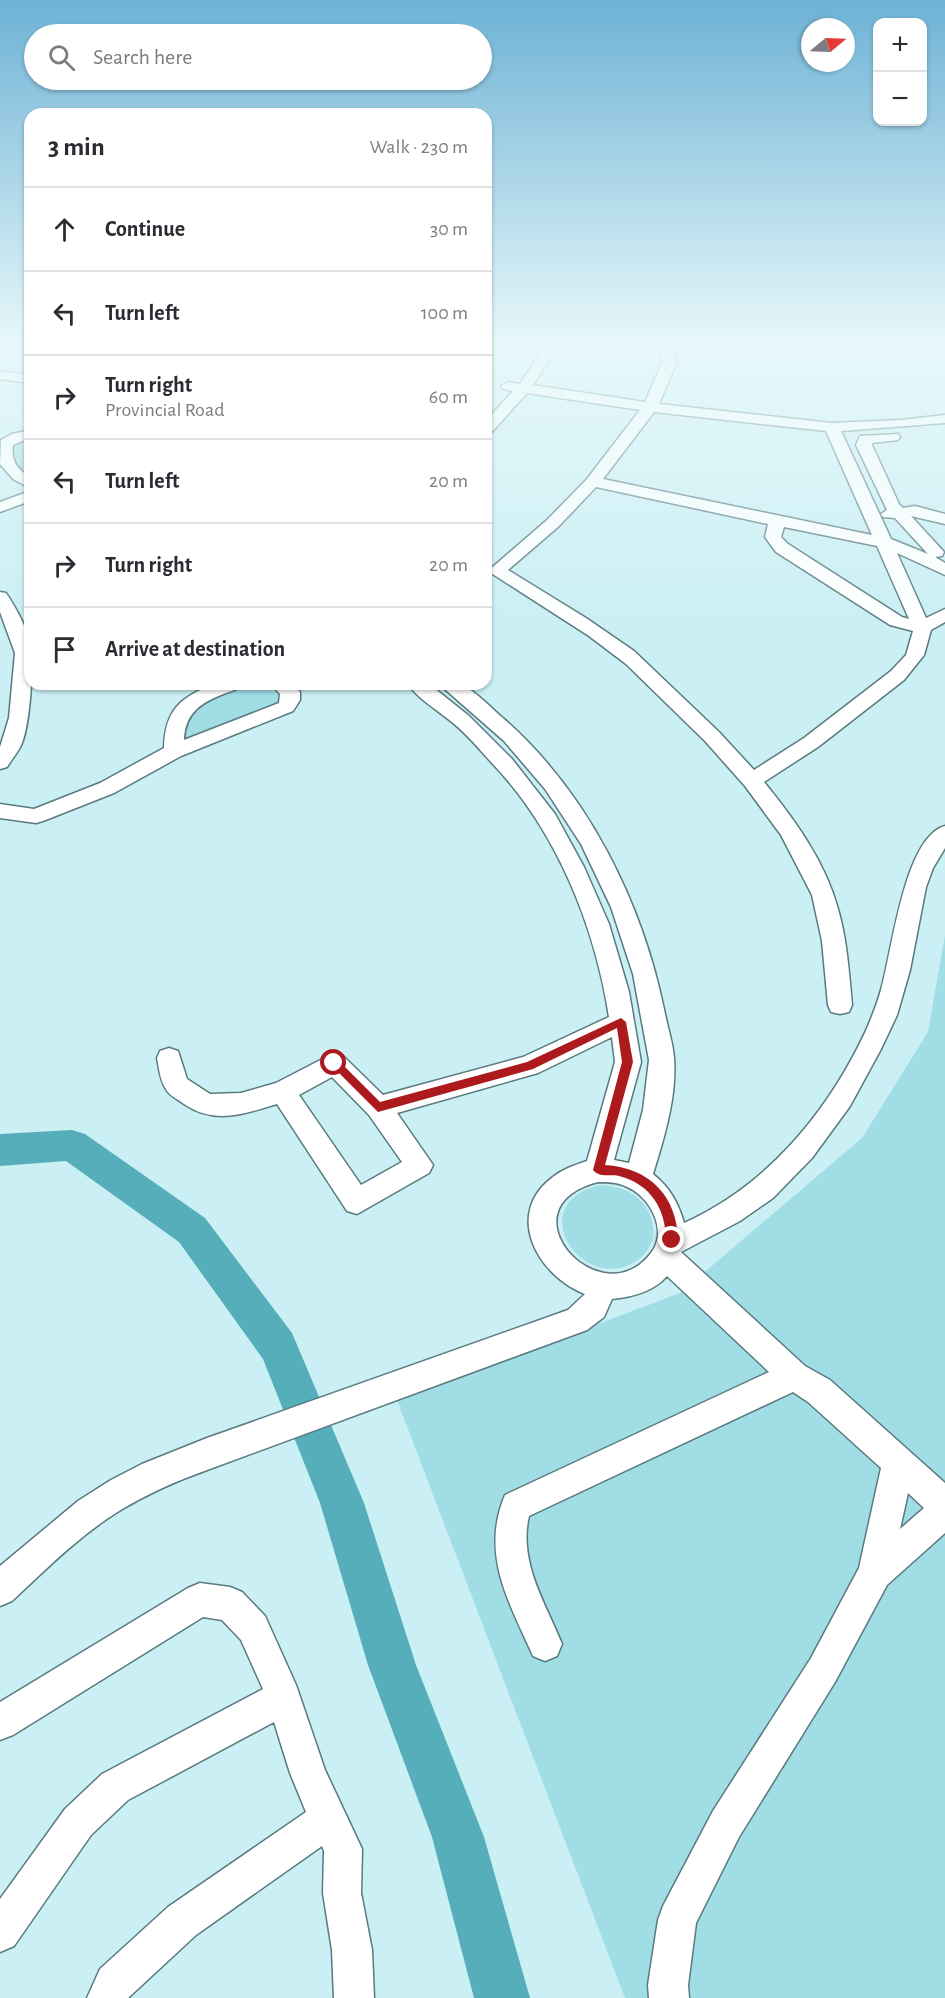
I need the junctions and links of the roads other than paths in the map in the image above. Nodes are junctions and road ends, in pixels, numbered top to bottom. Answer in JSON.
{"nodes":[{"id":1,"x":17,"y":437,"type":"edge"},
{"id":2,"x":627,"y":437,"type":"edge"},
{"id":3,"x":836,"y":437,"type":"edge"},
{"id":4,"x":892,"y":437,"type":"edge"},
{"id":5,"x":24,"y":481,"type":"edge"},
{"id":6,"x":593,"y":482,"type":"junction"},
{"id":7,"x":24,"y":498,"type":"edge"},
{"id":8,"x":945,"y":505,"type":"edge"},
{"id":9,"x":0,"y":507,"type":"edge"},
{"id":10,"x":907,"y":512,"type":"junction"},
{"id":11,"x":872,"y":514,"type":"junction"},
{"id":12,"x":945,"y":519,"type":"edge"},
{"id":13,"x":777,"y":522,"type":"junction"},
{"id":14,"x":885,"y":543,"type":"junction"},
{"id":15,"x":936,"y":554,"type":"edge"},
{"id":16,"x":945,"y":570,"type":"edge"},
{"id":17,"x":492,"y":571,"type":"edge"},
{"id":18,"x":492,"y":573,"type":"edge"},
{"id":19,"x":0,"y":597,"type":"edge"},
{"id":20,"x":24,"y":610,"type":"edge"},
{"id":21,"x":10,"y":614,"type":"junction"},
{"id":22,"x":945,"y":614,"type":"edge"},
{"id":23,"x":922,"y":628,"type":"junction"},
{"id":24,"x":216,"y":690,"type":"edge"},
{"id":25,"x":288,"y":690,"type":"edge"},
{"id":26,"x":424,"y":690,"type":"edge"},
{"id":27,"x":456,"y":690,"type":"edge"},
{"id":28,"x":10,"y":719,"type":"edge"},
{"id":29,"x":174,"y":751,"type":"junction"},
{"id":30,"x":0,"y":762,"type":"edge"},
{"id":31,"x":751,"y":780,"type":"junction"},
{"id":32,"x":555,"y":789,"type":"junction"},
{"id":33,"x":531,"y":798,"type":"junction"},
{"id":34,"x":0,"y":811,"type":"edge"},
{"id":35,"x":945,"y":833,"type":"edge"},
{"id":36,"x":840,"y":1005,"type":"dead end"},
{"id":37,"x":621,"y":1022,"type":"junction"},
{"id":38,"x":169,"y":1058,"type":"dead end"},
{"id":39,"x":283,"y":1092,"type":"junction"},
{"id":40,"x":378,"y":1107,"type":"junction"},
{"id":41,"x":598,"y":1170,"type":"junction"},
{"id":42,"x":638,"y":1178,"type":"junction"},
{"id":43,"x":669,"y":1249,"type":"junction"},
{"id":44,"x":603,"y":1286,"type":"junction"},
{"id":45,"x":794,"y":1376,"type":"junction"},
{"id":46,"x":898,"y":1462,"type":"junction"},
{"id":47,"x":945,"y":1505,"type":"edge"},
{"id":48,"x":945,"y":1512,"type":"edge"},
{"id":49,"x":874,"y":1573,"type":"junction"},
{"id":50,"x":0,"y":1589,"type":"edge"},
{"id":51,"x":545,"y":1644,"type":"dead end"},
{"id":52,"x":284,"y":1697,"type":"junction"},
{"id":53,"x":0,"y":1722,"type":"edge"},
{"id":54,"x":328,"y":1819,"type":"junction"},
{"id":55,"x":0,"y":1932,"type":"edge"},
{"id":56,"x":107,"y":1998,"type":"edge"},
{"id":57,"x":353,"y":1998,"type":"edge"},
{"id":58,"x":669,"y":1998,"type":"edge"}],
"edges":[{"from":1,"to":5,"type":"street"},
{"from":2,"to":6,"type":"street"},
{"from":3,"to":11,"type":"street"},
{"from":4,"to":10,"type":"street"},
{"from":6,"to":13,"type":"street"},
{"from":6,"to":17,"type":"street"},
{"from":7,"to":9,"type":"street"},
{"from":8,"to":10,"type":"street"},
{"from":10,"to":11,"type":"street"},
{"from":10,"to":12,"type":"street"},
{"from":10,"to":15,"type":"street"},
{"from":11,"to":14,"type":"street"},
{"from":13,"to":14,"type":"street"},
{"from":13,"to":23,"type":"street"},
{"from":14,"to":15,"type":"street"},
{"from":14,"to":23,"type":"street"},
{"from":15,"to":16,"type":"street"},
{"from":18,"to":31,"type":"street"},
{"from":19,"to":21,"type":"street"},
{"from":20,"to":21,"type":"street"},
{"from":21,"to":28,"type":"street"},
{"from":22,"to":23,"type":"street"},
{"from":23,"to":31,"type":"street"},
{"from":24,"to":29,"type":"street"},
{"from":25,"to":29,"type":"street"},
{"from":26,"to":33,"type":"street"},
{"from":27,"to":32,"type":"street"},
{"from":28,"to":30,"type":"street"},
{"from":29,"to":34,"type":"street"},
{"from":31,"to":36,"type":"street"},
{"from":32,"to":33,"type":"street"},
{"from":32,"to":42,"type":"street"},
{"from":33,"to":37,"type":"street"},
{"from":35,"to":43,"type":"street"},
{"from":37,"to":40,"type":"street"},
{"from":37,"to":41,"type":"street"},
{"from":38,"to":39,"type":"street"},
{"from":39,"to":40,"type":"street"},
{"from":39,"to":40,"type":"street"},
{"from":41,"to":42,"type":"street"},
{"from":41,"to":44,"type":"street"},
{"from":42,"to":43,"type":"street"},
{"from":43,"to":44,"type":"street"},
{"from":43,"to":45,"type":"street"},
{"from":44,"to":50,"type":"street"},
{"from":45,"to":46,"type":"street"},
{"from":45,"to":51,"type":"street"},
{"from":46,"to":47,"type":"street"},
{"from":46,"to":49,"type":"street"},
{"from":48,"to":49,"type":"street"},
{"from":49,"to":58,"type":"street"},
{"from":52,"to":53,"type":"street"},
{"from":52,"to":54,"type":"street"},
{"from":52,"to":55,"type":"street"},
{"from":54,"to":56,"type":"street"},
{"from":54,"to":57,"type":"street"}]}
